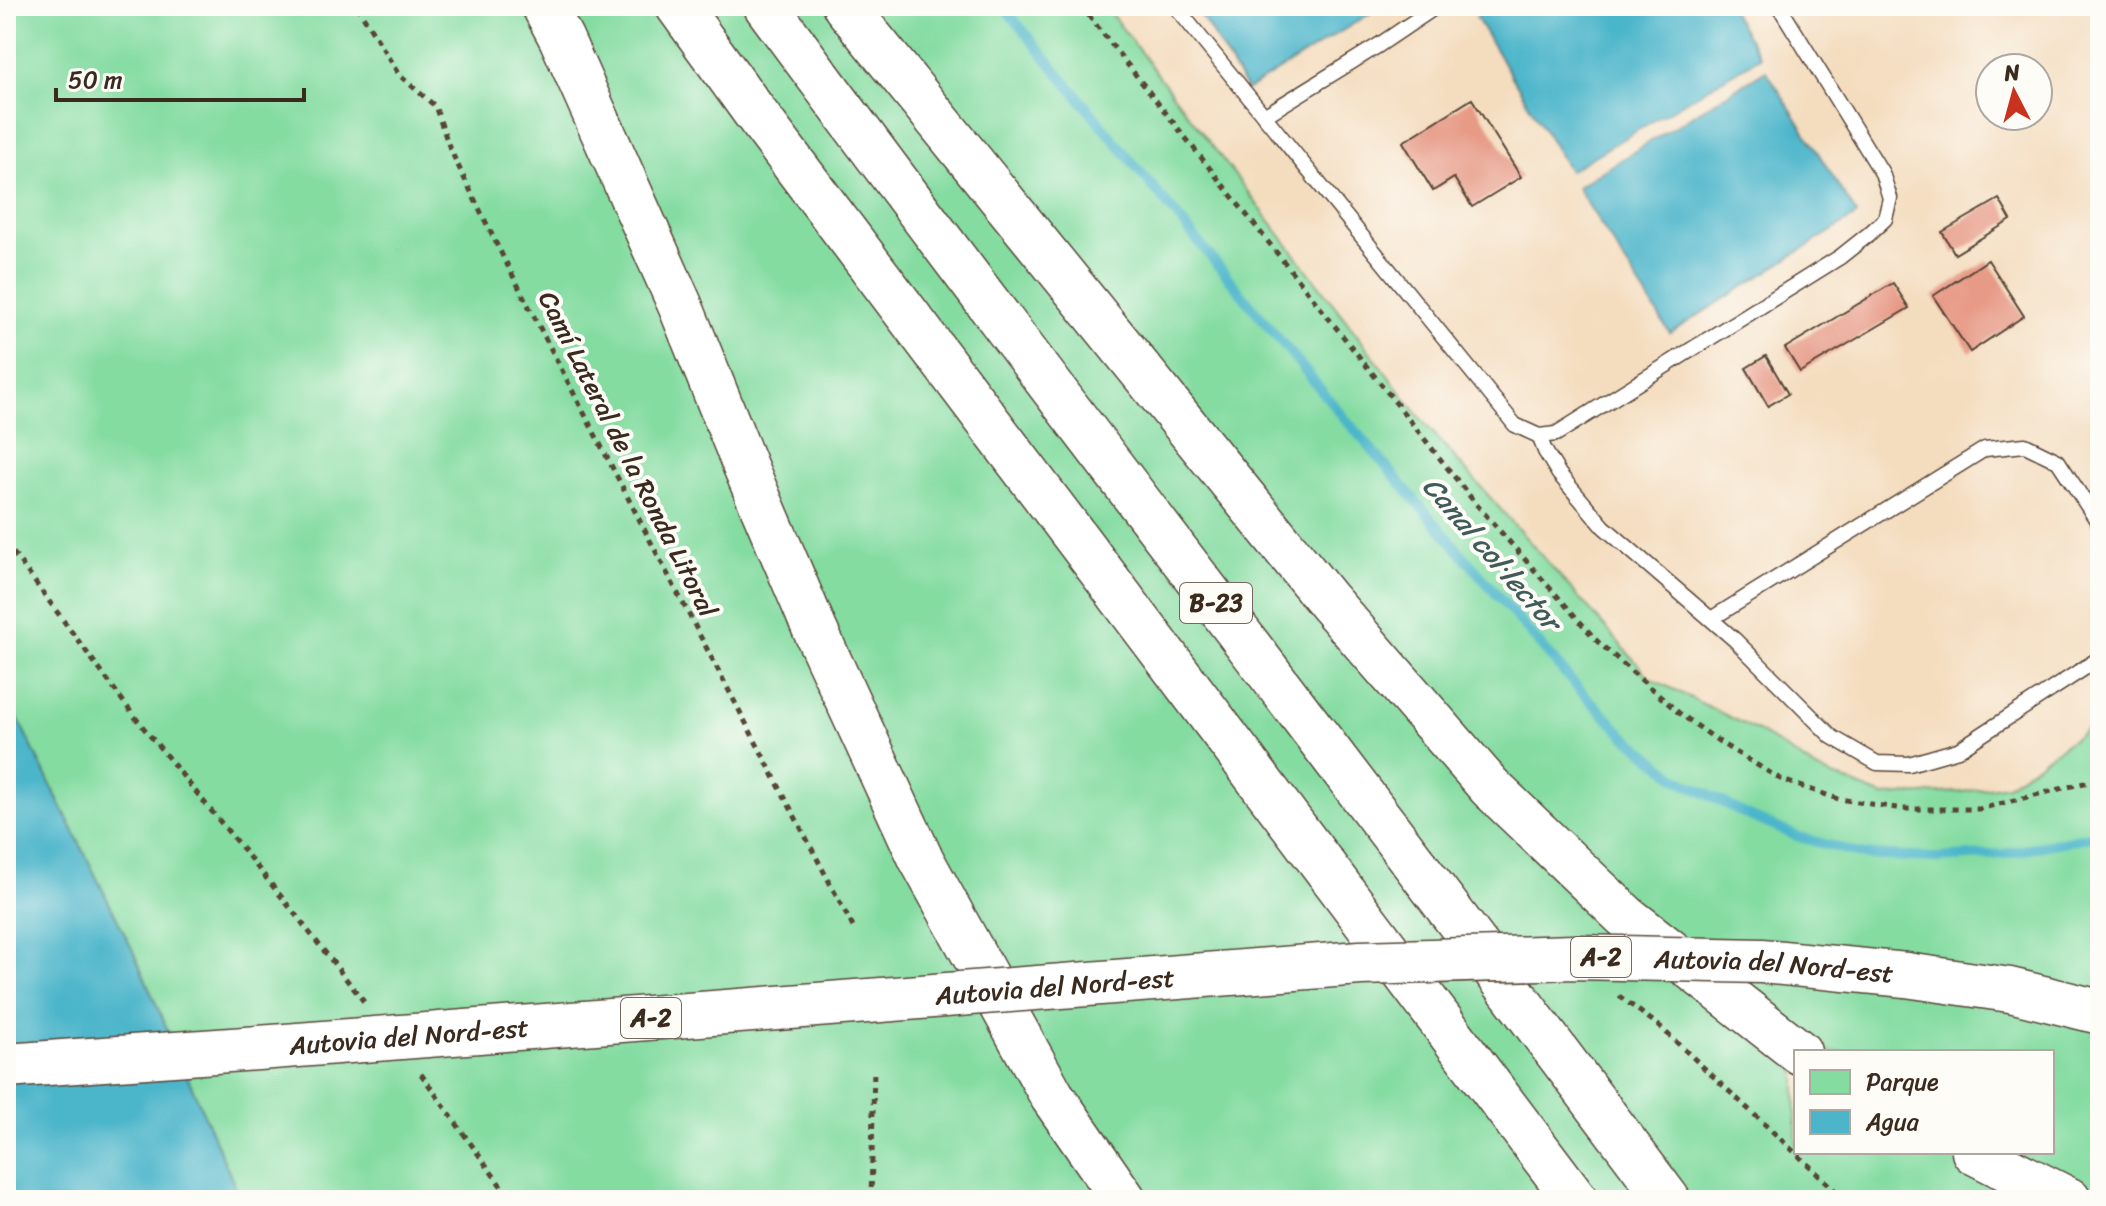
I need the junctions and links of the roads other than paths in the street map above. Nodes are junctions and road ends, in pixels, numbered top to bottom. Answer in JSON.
{"nodes":[{"id":1,"x":544,"y":6,"type":"edge"},
{"id":2,"x":678,"y":6,"type":"edge"},
{"id":3,"x":766,"y":6,"type":"edge"},
{"id":4,"x":845,"y":6,"type":"edge"},
{"id":5,"x":1175,"y":6,"type":"edge"},
{"id":6,"x":1437,"y":6,"type":"edge"},
{"id":7,"x":1779,"y":6,"type":"edge"},
{"id":8,"x":1264,"y":116,"type":"junction"},
{"id":9,"x":1539,"y":436,"type":"junction"},
{"id":10,"x":2100,"y":525,"type":"edge"},
{"id":11,"x":1711,"y":619,"type":"junction"},
{"id":12,"x":2100,"y":658,"type":"edge"},
{"id":13,"x":2100,"y":1012,"type":"edge"},
{"id":14,"x":1796,"y":1050,"type":"edge"},
{"id":15,"x":6,"y":1066,"type":"edge"},
{"id":16,"x":1978,"y":1154,"type":"edge"},
{"id":17,"x":1124,"y":1200,"type":"edge"},
{"id":18,"x":1576,"y":1200,"type":"edge"},
{"id":19,"x":1668,"y":1200,"type":"edge"},
{"id":20,"x":2069,"y":1200,"type":"edge"}],
"edges":[{"from":1,"to":17,"type":"highway"},
{"from":2,"to":18,"type":"highway","number":"B-23"},
{"from":3,"to":19,"type":"highway","number":"B-23"},
{"from":4,"to":14,"type":"highway"},
{"from":5,"to":8,"type":"lane"},
{"from":6,"to":8,"type":"lane"},
{"from":7,"to":9,"type":"lane"},
{"from":8,"to":9,"type":"lane"},
{"from":9,"to":11,"type":"lane"},
{"from":10,"to":11,"type":"lane"},
{"from":11,"to":12,"type":"lane"},
{"from":13,"to":15,"type":"highway","name":"Autovia del Nord-est","number":"A-2","bridge":true},
{"from":16,"to":20,"type":"highway"}]}
